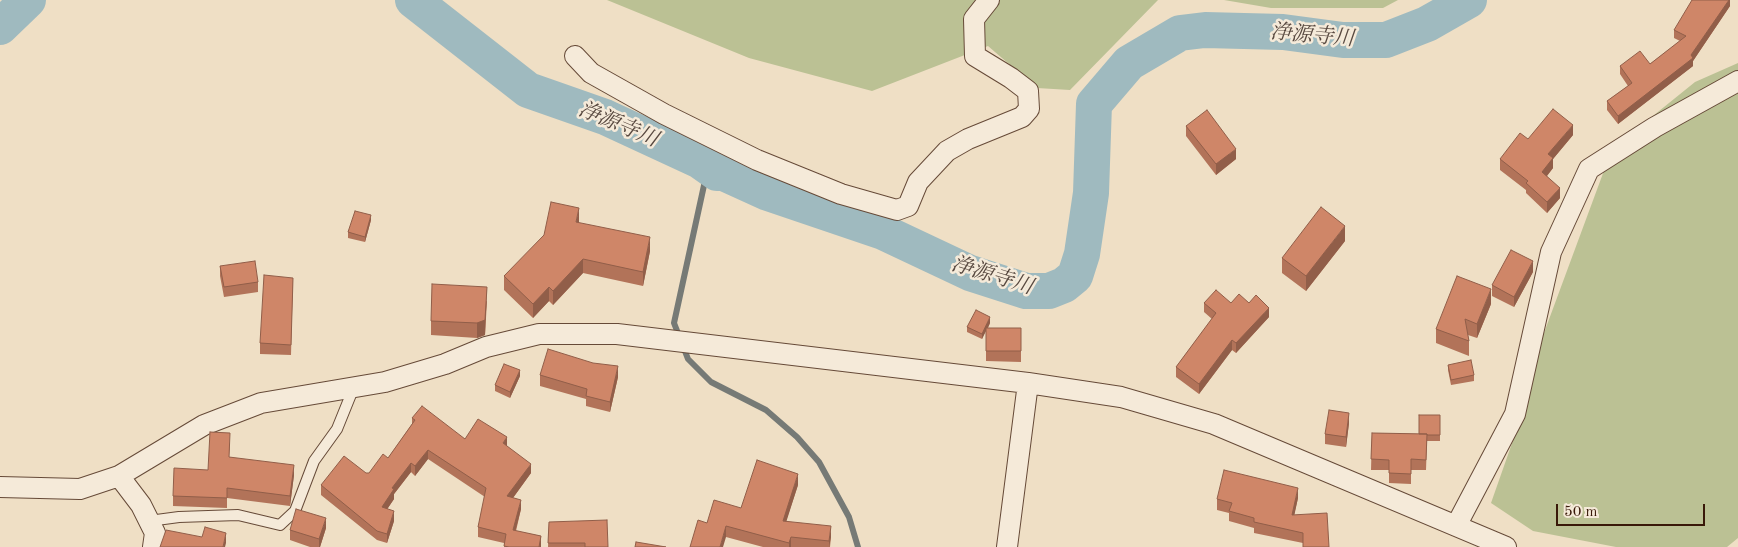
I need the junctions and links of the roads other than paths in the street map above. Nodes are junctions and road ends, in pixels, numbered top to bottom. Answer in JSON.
{"nodes":[{"id":1,"x":989,"y":0,"type":"edge"},
{"id":2,"x":575,"y":56,"type":"dead end"},
{"id":3,"x":1738,"y":81,"type":"edge"},
{"id":4,"x":1028,"y":383,"type":"junction"},
{"id":5,"x":354,"y":387,"type":"junction"},
{"id":6,"x":119,"y":476,"type":"junction"},
{"id":7,"x":0,"y":487,"type":"edge"},
{"id":8,"x":149,"y":521,"type":"junction"},
{"id":9,"x":1456,"y":526,"type":"junction"},
{"id":10,"x":154,"y":547,"type":"edge"},
{"id":11,"x":1007,"y":547,"type":"edge"},
{"id":12,"x":1506,"y":547,"type":"edge"}],
"edges":[{"from":1,"to":2,"type":"street"},
{"from":3,"to":9,"type":"street"},
{"from":4,"to":5,"type":"street"},
{"from":4,"to":9,"type":"street"},
{"from":4,"to":11,"type":"street"},
{"from":5,"to":6,"type":"street"},
{"from":5,"to":8,"type":"lane"},
{"from":6,"to":7,"type":"street"},
{"from":6,"to":8,"type":"street"},
{"from":8,"to":10,"type":"street"},
{"from":9,"to":12,"type":"street"}]}
